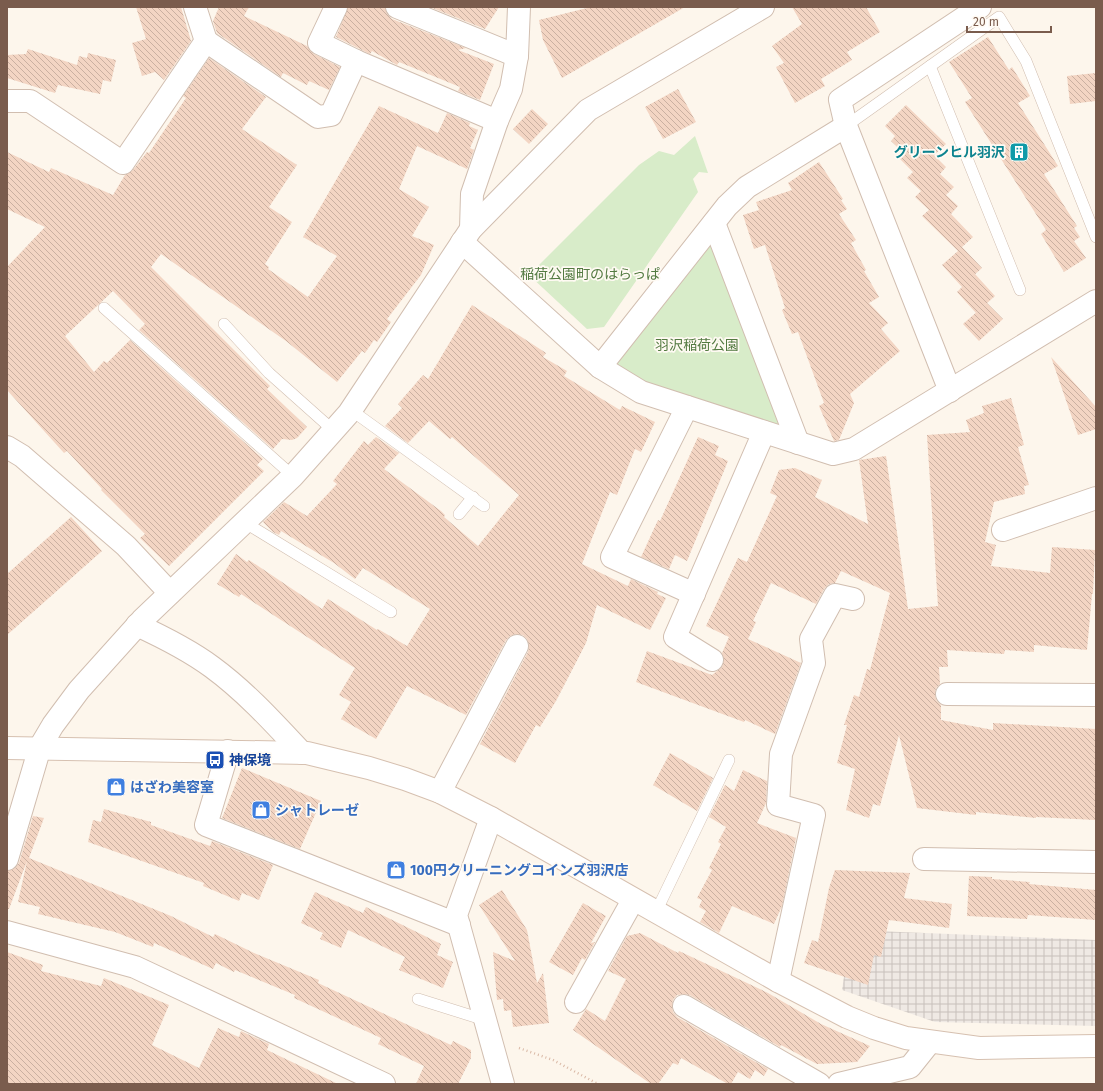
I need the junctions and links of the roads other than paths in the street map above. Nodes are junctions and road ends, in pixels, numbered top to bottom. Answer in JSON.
{"nodes":[{"id":1,"x":195,"y":7,"type":"edge"},
{"id":2,"x":336,"y":7,"type":"edge"},
{"id":3,"x":397,"y":7,"type":"edge"},
{"id":4,"x":519,"y":7,"type":"edge"},
{"id":5,"x":763,"y":7,"type":"edge"},
{"id":6,"x":980,"y":7,"type":"edge"},
{"id":7,"x":206,"y":41,"type":"junction"},
{"id":8,"x":517,"y":56,"type":"junction"},
{"id":9,"x":356,"y":62,"type":"junction"},
{"id":10,"x":930,"y":66,"type":"junction"},
{"id":11,"x":7,"y":102,"type":"edge"},
{"id":12,"x":497,"y":121,"type":"junction"},
{"id":13,"x":846,"y":126,"type":"junction"},
{"id":14,"x":714,"y":223,"type":"junction"},
{"id":15,"x":466,"y":235,"type":"junction"},
{"id":16,"x":1096,"y":237,"type":"edge"},
{"id":17,"x":1020,"y":290,"type":"dead end"},
{"id":18,"x":1096,"y":301,"type":"edge"},
{"id":19,"x":104,"y":308,"type":"dead end"},
{"id":20,"x":224,"y":324,"type":"dead end"},
{"id":21,"x":600,"y":368,"type":"junction"},
{"id":22,"x":950,"y":391,"type":"junction"},
{"id":23,"x":687,"y":407,"type":"junction"},
{"id":24,"x":351,"y":410,"type":"junction"},
{"id":25,"x":334,"y":431,"type":"junction"},
{"id":26,"x":764,"y":432,"type":"junction"},
{"id":27,"x":798,"y":442,"type":"junction"},
{"id":28,"x":7,"y":447,"type":"edge"},
{"id":29,"x":293,"y":476,"type":"junction"},
{"id":30,"x":473,"y":497,"type":"junction"},
{"id":31,"x":1096,"y":498,"type":"edge"},
{"id":32,"x":484,"y":506,"type":"dead end"},
{"id":33,"x":459,"y":514,"type":"dead end"},
{"id":34,"x":244,"y":522,"type":"junction"},
{"id":35,"x":1003,"y":530,"type":"dead end"},
{"id":36,"x":170,"y":593,"type":"junction"},
{"id":37,"x":694,"y":594,"type":"junction"},
{"id":38,"x":853,"y":599,"type":"dead end"},
{"id":39,"x":391,"y":612,"type":"dead end"},
{"id":40,"x":137,"y":625,"type":"junction"},
{"id":41,"x":517,"y":646,"type":"dead end"},
{"id":42,"x":712,"y":660,"type":"dead end"},
{"id":43,"x":947,"y":694,"type":"dead end"},
{"id":44,"x":1096,"y":695,"type":"edge"},
{"id":45,"x":40,"y":747,"type":"junction"},
{"id":46,"x":7,"y":748,"type":"edge"},
{"id":47,"x":228,"y":751,"type":"junction"},
{"id":48,"x":302,"y":753,"type":"junction"},
{"id":49,"x":729,"y":760,"type":"dead end"},
{"id":50,"x":440,"y":792,"type":"junction"},
{"id":51,"x":491,"y":818,"type":"junction"},
{"id":52,"x":7,"y":859,"type":"edge"},
{"id":53,"x":924,"y":859,"type":"dead end"},
{"id":54,"x":1096,"y":862,"type":"edge"},
{"id":55,"x":633,"y":900,"type":"junction"},
{"id":56,"x":656,"y":912,"type":"junction"},
{"id":57,"x":459,"y":925,"type":"junction"},
{"id":58,"x":7,"y":932,"type":"edge"},
{"id":59,"x":778,"y":981,"type":"junction"},
{"id":60,"x":418,"y":999,"type":"dead end"},
{"id":61,"x":576,"y":1002,"type":"dead end"},
{"id":62,"x":684,"y":1006,"type":"dead end"},
{"id":63,"x":488,"y":1030,"type":"junction"},
{"id":64,"x":930,"y":1042,"type":"junction"},
{"id":65,"x":1096,"y":1046,"type":"edge"},
{"id":66,"x":384,"y":1084,"type":"edge"},
{"id":67,"x":503,"y":1084,"type":"edge"},
{"id":68,"x":819,"y":1084,"type":"edge"},
{"id":69,"x":839,"y":1084,"type":"edge"}],
"edges":[{"from":1,"to":7,"type":"street"},
{"from":2,"to":9,"type":"street"},
{"from":3,"to":8,"type":"street"},
{"from":4,"to":8,"type":"street"},
{"from":5,"to":15,"type":"street"},
{"from":6,"to":13,"type":"street"},
{"from":7,"to":9,"type":"street"},
{"from":7,"to":11,"type":"street"},
{"from":8,"to":12,"type":"street"},
{"from":9,"to":12,"type":"street"},
{"from":10,"to":13,"type":"lane"},
{"from":10,"to":16,"type":"lane"},
{"from":10,"to":17,"type":"lane"},
{"from":12,"to":15,"type":"street"},
{"from":13,"to":14,"type":"street"},
{"from":13,"to":22,"type":"street"},
{"from":14,"to":21,"type":"street"},
{"from":14,"to":27,"type":"street"},
{"from":15,"to":21,"type":"street"},
{"from":15,"to":24,"type":"street"},
{"from":18,"to":22,"type":"street"},
{"from":19,"to":29,"type":"lane"},
{"from":20,"to":25,"type":"lane"},
{"from":21,"to":23,"type":"street"},
{"from":22,"to":27,"type":"street"},
{"from":23,"to":26,"type":"street"},
{"from":23,"to":37,"type":"street"},
{"from":24,"to":25,"type":"street"},
{"from":24,"to":30,"type":"lane"},
{"from":25,"to":29,"type":"street"},
{"from":26,"to":27,"type":"street"},
{"from":26,"to":37,"type":"street"},
{"from":28,"to":36,"type":"street"},
{"from":29,"to":34,"type":"street"},
{"from":30,"to":32,"type":"lane"},
{"from":30,"to":33,"type":"lane"},
{"from":31,"to":35,"type":"street"},
{"from":34,"to":36,"type":"street"},
{"from":34,"to":39,"type":"lane"},
{"from":36,"to":40,"type":"street"},
{"from":37,"to":42,"type":"street"},
{"from":38,"to":59,"type":"street"},
{"from":40,"to":45,"type":"street"},
{"from":40,"to":48,"type":"street"},
{"from":41,"to":50,"type":"street"},
{"from":43,"to":44,"type":"street"},
{"from":45,"to":46,"type":"street"},
{"from":45,"to":47,"type":"street"},
{"from":45,"to":52,"type":"street"},
{"from":47,"to":48,"type":"street"},
{"from":47,"to":57,"type":"street"},
{"from":48,"to":50,"type":"street"},
{"from":49,"to":56,"type":"lane"},
{"from":50,"to":51,"type":"street"},
{"from":51,"to":55,"type":"street"},
{"from":51,"to":57,"type":"street"},
{"from":53,"to":54,"type":"street"},
{"from":55,"to":56,"type":"street"},
{"from":55,"to":61,"type":"street"},
{"from":56,"to":59,"type":"street"},
{"from":57,"to":63,"type":"street"},
{"from":58,"to":66,"type":"street"},
{"from":59,"to":64,"type":"street"},
{"from":60,"to":63,"type":"lane"},
{"from":62,"to":68,"type":"street"},
{"from":63,"to":67,"type":"street"},
{"from":64,"to":65,"type":"street"},
{"from":64,"to":69,"type":"street"}]}
